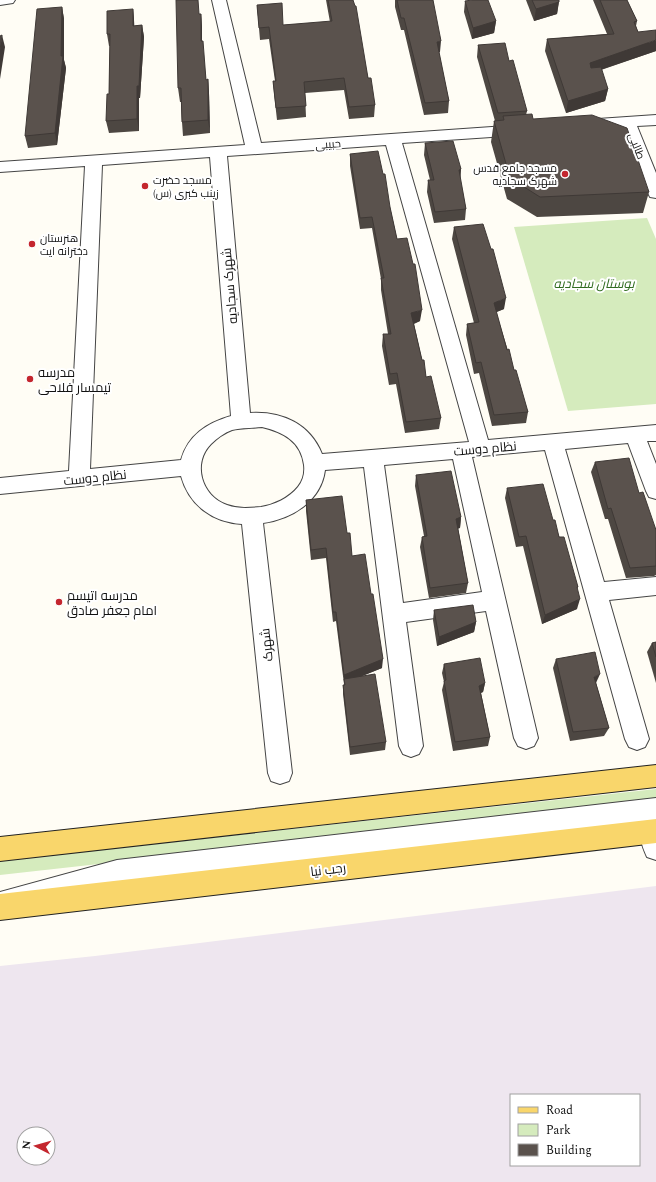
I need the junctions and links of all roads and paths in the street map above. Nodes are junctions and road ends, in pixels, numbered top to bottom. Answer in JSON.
{"nodes":[{"id":1,"x":0,"y":0,"type":"edge"},
{"id":2,"x":8,"y":0,"type":"edge"},
{"id":3,"x":219,"y":0,"type":"edge"},
{"id":4,"x":656,"y":120,"type":"edge"},
{"id":5,"x":627,"y":122,"type":"junction"},
{"id":6,"x":565,"y":127,"type":"edge"},
{"id":7,"x":534,"y":129,"type":"edge"},
{"id":8,"x":393,"y":139,"type":"junction"},
{"id":9,"x":254,"y":149,"type":"junction"},
{"id":10,"x":218,"y":151,"type":"junction"},
{"id":11,"x":94,"y":160,"type":"junction"},
{"id":12,"x":0,"y":167,"type":"edge"},
{"id":13,"x":656,"y":193,"type":"edge"},
{"id":14,"x":241,"y":421,"type":"junction"},
{"id":15,"x":656,"y":433,"type":"edge"},
{"id":16,"x":635,"y":435,"type":"junction"},
{"id":17,"x":553,"y":442,"type":"junction"},
{"id":18,"x":471,"y":450,"type":"junction"},
{"id":19,"x":373,"y":458,"type":"junction"},
{"id":20,"x":315,"y":464,"type":"junction"},
{"id":21,"x":190,"y":467,"type":"junction"},
{"id":22,"x":79,"y":478,"type":"junction"},
{"id":23,"x":0,"y":486,"type":"edge"},
{"id":24,"x":656,"y":491,"type":"edge"},
{"id":25,"x":252,"y":517,"type":"junction"},
{"id":26,"x":656,"y":586,"type":"edge"},
{"id":27,"x":595,"y":592,"type":"junction"},
{"id":28,"x":495,"y":600,"type":"junction"},
{"id":29,"x":394,"y":614,"type":"junction"},
{"id":30,"x":526,"y":738,"type":"dead end"},
{"id":31,"x":637,"y":739,"type":"dead end"},
{"id":32,"x":411,"y":746,"type":"dead end"},
{"id":33,"x":280,"y":773,"type":"dead end"},
{"id":34,"x":656,"y":776,"type":"edge"},
{"id":35,"x":655,"y":830,"type":"edge"},
{"id":36,"x":0,"y":849,"type":"edge"},
{"id":37,"x":0,"y":906,"type":"edge"}],
"edges":[{"from":1,"to":2,"type":"street"},
{"from":3,"to":9,"type":"street"},
{"from":4,"to":5,"type":"street"},
{"from":5,"to":6,"type":"street"},
{"from":5,"to":13,"type":"street","name":"طالبی"},
{"from":7,"to":8,"type":"street","name":"حبیبی"},
{"from":8,"to":9,"type":"street","name":"حبیبی"},
{"from":8,"to":18,"type":"street"},
{"from":9,"to":10,"type":"street","name":"حبیبی"},
{"from":10,"to":11,"type":"street","name":"حبیبی"},
{"from":10,"to":14,"type":"street","name":"شهرک سجادیه"},
{"from":11,"to":12,"type":"street","name":"حبیبی"},
{"from":11,"to":22,"type":"street"},
{"from":14,"to":20,"type":"street"},
{"from":14,"to":21,"type":"street"},
{"from":15,"to":16,"type":"street","name":"نظام دوست"},
{"from":16,"to":17,"type":"street","name":"نظام دوست"},
{"from":16,"to":24,"type":"street"},
{"from":17,"to":18,"type":"street","name":"نظام دوست"},
{"from":17,"to":27,"type":"street"},
{"from":18,"to":19,"type":"street","name":"نظام دوست"},
{"from":18,"to":28,"type":"street"},
{"from":19,"to":20,"type":"street","name":"نظام دوست"},
{"from":19,"to":29,"type":"street"},
{"from":20,"to":25,"type":"street"},
{"from":21,"to":22,"type":"street","name":"نظام دوست"},
{"from":21,"to":25,"type":"street"},
{"from":22,"to":23,"type":"street","name":"نظام دوست"},
{"from":25,"to":33,"type":"street","name":"شهرک"},
{"from":26,"to":27,"type":"street"},
{"from":27,"to":31,"type":"street"},
{"from":28,"to":29,"type":"street"},
{"from":28,"to":30,"type":"street"},
{"from":29,"to":32,"type":"street"},
{"from":34,"to":36,"type":"main road"},
{"from":35,"to":37,"type":"main road","name":"رجب نیا"}]}
